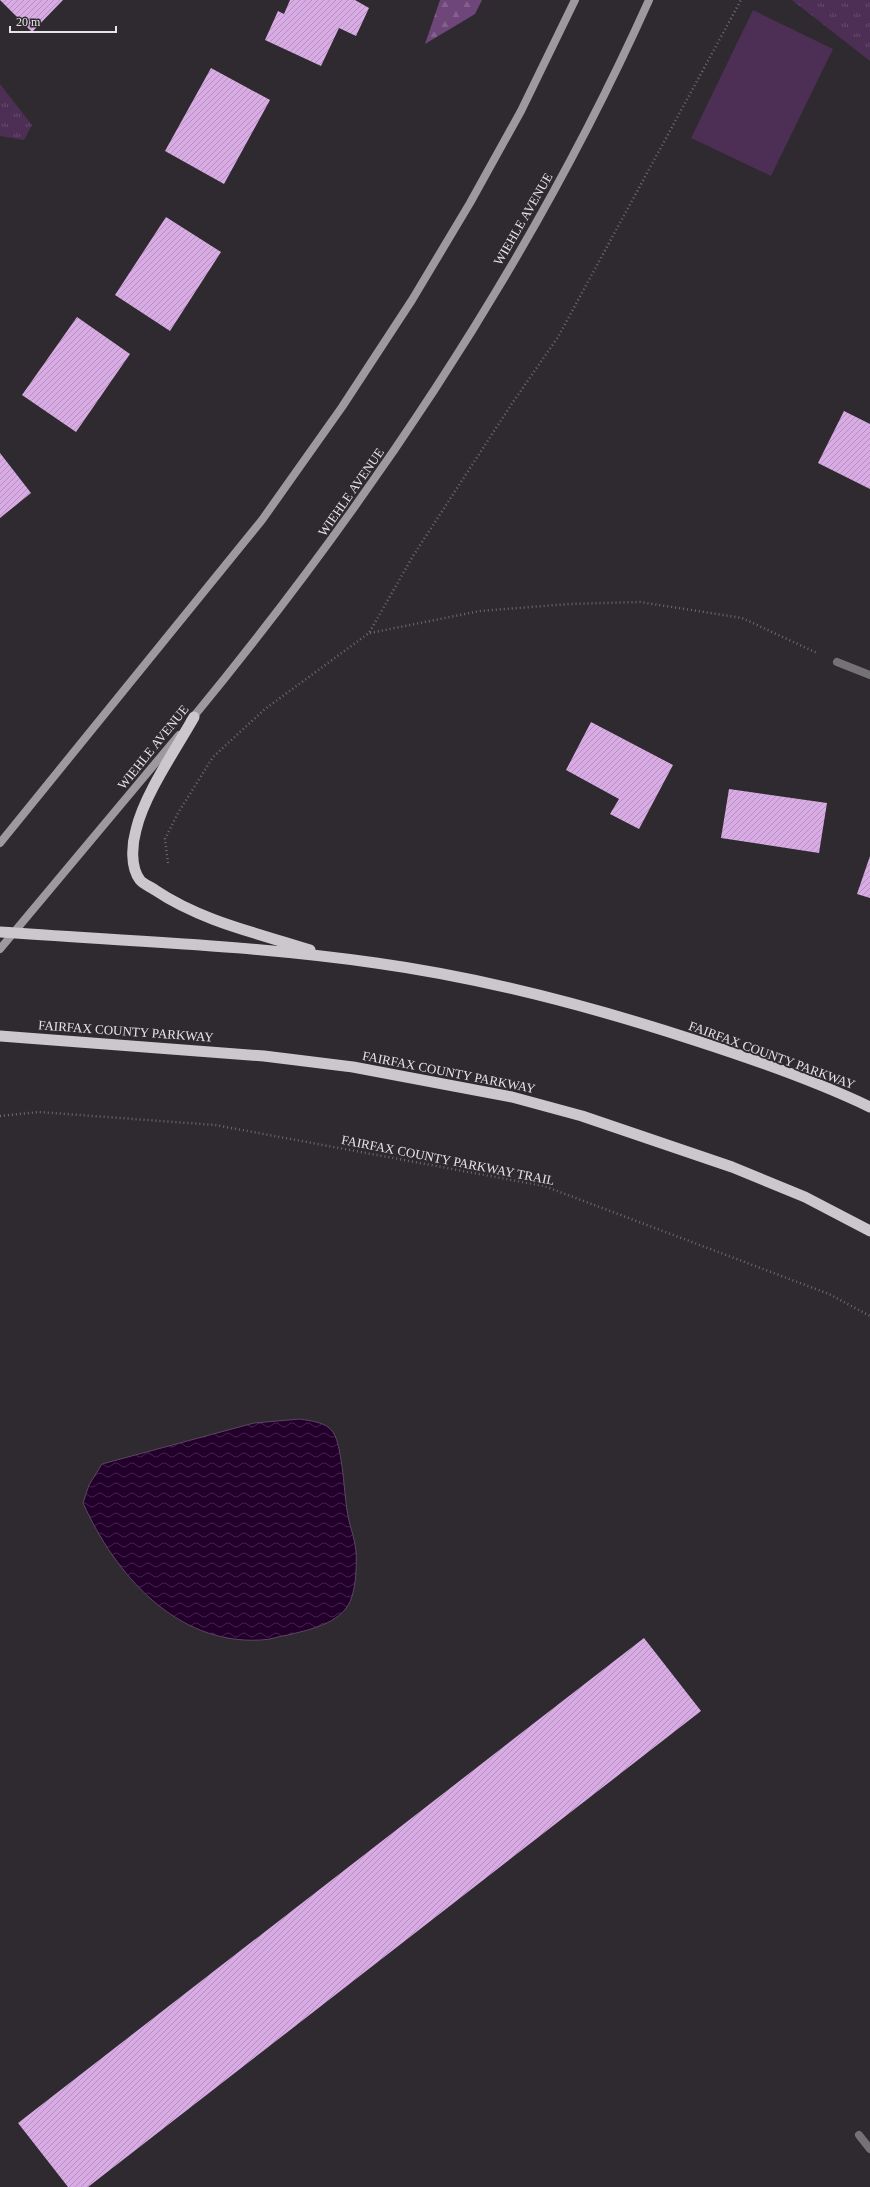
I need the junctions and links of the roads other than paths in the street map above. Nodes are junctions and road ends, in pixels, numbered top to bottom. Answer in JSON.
{"nodes":[{"id":1,"x":575,"y":0,"type":"edge"},
{"id":2,"x":649,"y":0,"type":"edge"},
{"id":3,"x":837,"y":662,"type":"road end"},
{"id":4,"x":870,"y":675,"type":"edge"},
{"id":5,"x":194,"y":717,"type":"junction"},
{"id":6,"x":0,"y":843,"type":"edge"},
{"id":7,"x":0,"y":932,"type":"edge"},
{"id":8,"x":13,"y":933,"type":"junction"},
{"id":9,"x":0,"y":949,"type":"edge"},
{"id":10,"x":333,"y":958,"type":"junction"},
{"id":11,"x":0,"y":1036,"type":"edge"},
{"id":12,"x":870,"y":1107,"type":"edge"},
{"id":13,"x":870,"y":1231,"type":"edge"},
{"id":14,"x":859,"y":2135,"type":"dead end"},
{"id":15,"x":870,"y":2149,"type":"edge"}],
"edges":[{"from":1,"to":6,"type":"main road"},
{"from":2,"to":5,"type":"main road","name":"WIEHLE AVENUE"},
{"from":3,"to":4,"type":"street"},
{"from":5,"to":8,"type":"main road","name":"WIEHLE AVENUE"},
{"from":5,"to":10,"type":"highway"},
{"from":7,"to":8,"type":"highway","name":"FAIRFAX COUNTY PARKWAY"},
{"from":8,"to":9,"type":"main road","name":"WIEHLE AVENUE"},
{"from":8,"to":10,"type":"highway","name":"FAIRFAX COUNTY PARKWAY"},
{"from":10,"to":12,"type":"highway","name":"FAIRFAX COUNTY PARKWAY"},
{"from":11,"to":13,"type":"highway","name":"FAIRFAX COUNTY PARKWAY"},
{"from":14,"to":15,"type":"street"}]}
